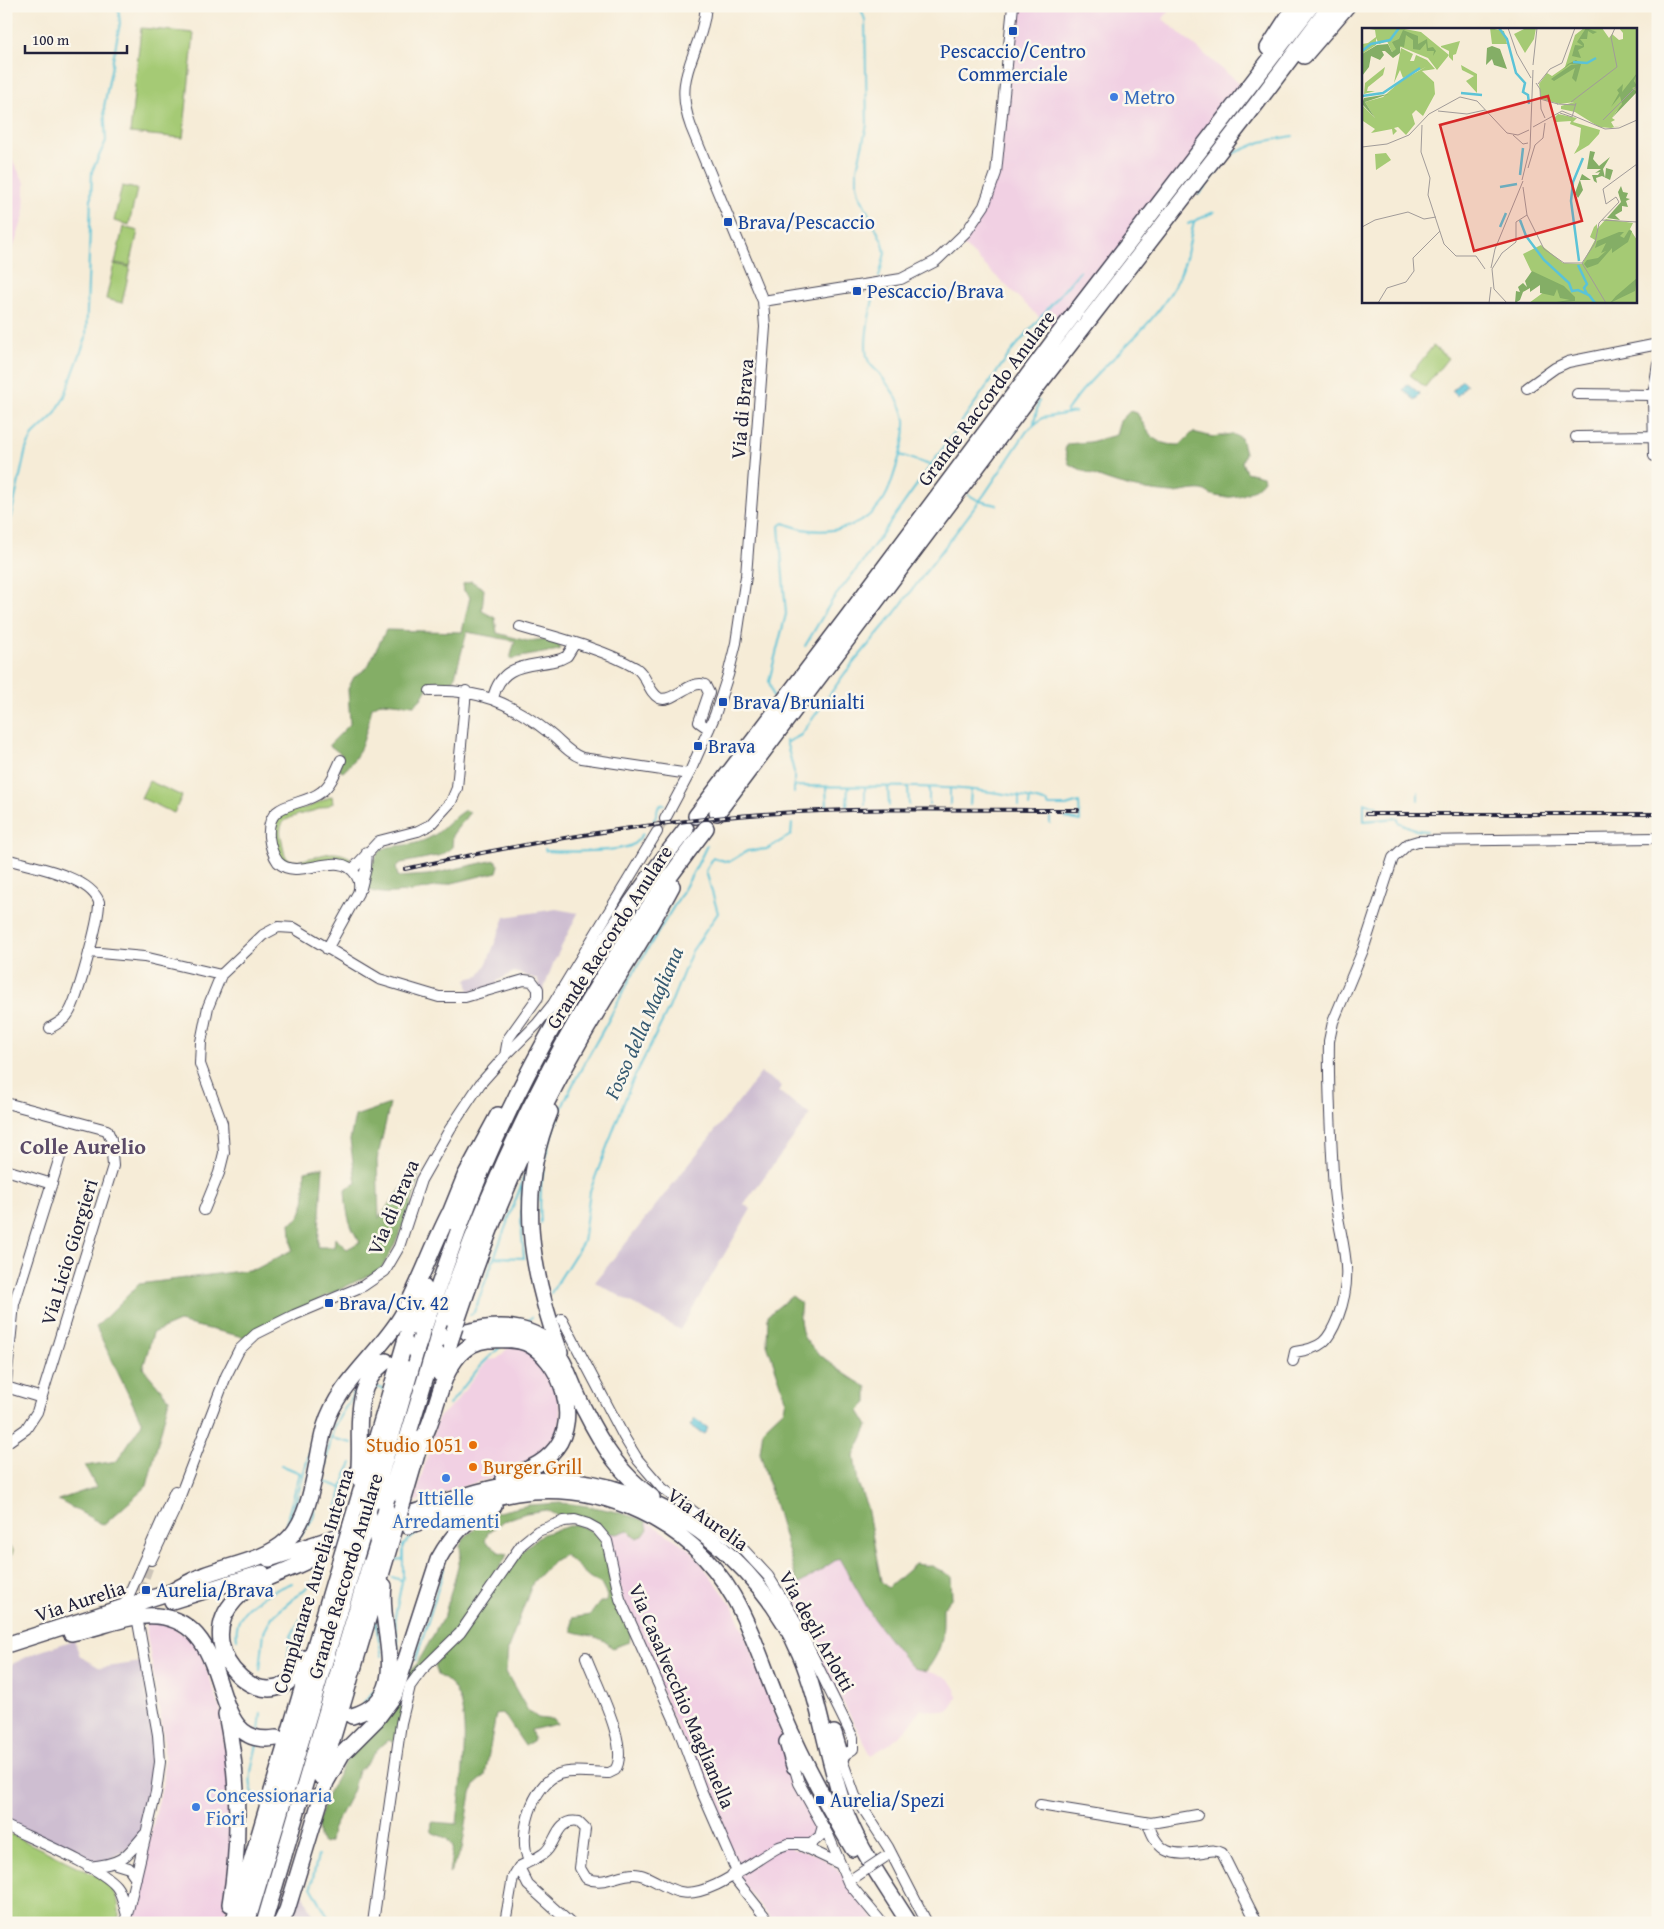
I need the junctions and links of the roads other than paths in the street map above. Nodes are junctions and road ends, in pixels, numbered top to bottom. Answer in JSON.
{"nodes":[{"id":1,"x":706,"y":6,"type":"edge"},
{"id":2,"x":1013,"y":6,"type":"edge"},
{"id":3,"x":1295,"y":6,"type":"edge"},
{"id":4,"x":1311,"y":6,"type":"edge"},
{"id":5,"x":1330,"y":6,"type":"edge"},
{"id":6,"x":1347,"y":6,"type":"edge"},
{"id":7,"x":1258,"y":103,"type":"junction"},
{"id":8,"x":1234,"y":108,"type":"junction"},
{"id":9,"x":763,"y":301,"type":"junction"},
{"id":10,"x":1658,"y":344,"type":"edge"},
{"id":11,"x":1658,"y":364,"type":"edge"},
{"id":12,"x":1527,"y":388,"type":"dead end"},
{"id":13,"x":1577,"y":394,"type":"dead end"},
{"id":14,"x":1653,"y":395,"type":"junction"},
{"id":15,"x":1654,"y":436,"type":"junction"},
{"id":16,"x":1576,"y":437,"type":"dead end"},
{"id":17,"x":1654,"y":456,"type":"dead end"},
{"id":18,"x":520,"y":626,"type":"dead end"},
{"id":19,"x":575,"y":643,"type":"junction"},
{"id":20,"x":430,"y":691,"type":"dead end"},
{"id":21,"x":466,"y":691,"type":"junction"},
{"id":22,"x":493,"y":698,"type":"junction"},
{"id":23,"x":709,"y":729,"type":"junction"},
{"id":24,"x":341,"y":760,"type":"dead end"},
{"id":25,"x":689,"y":774,"type":"junction"},
{"id":26,"x":717,"y":813,"type":"dead end"},
{"id":27,"x":696,"y":816,"type":"dead end"},
{"id":28,"x":665,"y":819,"type":"tunnel mouth"},
{"id":29,"x":686,"y":829,"type":"dead end"},
{"id":30,"x":657,"y":832,"type":"tunnel mouth"},
{"id":31,"x":1658,"y":838,"type":"edge"},
{"id":32,"x":368,"y":852,"type":"junction"},
{"id":33,"x":6,"y":859,"type":"edge"},
{"id":34,"x":352,"y":870,"type":"junction"},
{"id":35,"x":358,"y":893,"type":"junction"},
{"id":36,"x":327,"y":949,"type":"junction"},
{"id":37,"x":90,"y":952,"type":"junction"},
{"id":38,"x":220,"y":972,"type":"junction"},
{"id":39,"x":50,"y":1028,"type":"dead end"},
{"id":40,"x":546,"y":1041,"type":"junction"},
{"id":41,"x":575,"y":1048,"type":"junction"},
{"id":42,"x":505,"y":1056,"type":"junction"},
{"id":43,"x":6,"y":1102,"type":"edge"},
{"id":44,"x":60,"y":1157,"type":"dead end"},
{"id":45,"x":6,"y":1170,"type":"edge"},
{"id":46,"x":52,"y":1184,"type":"junction"},
{"id":47,"x":204,"y":1210,"type":"dead end"},
{"id":48,"x":449,"y":1214,"type":"junction"},
{"id":49,"x":10,"y":1303,"type":"edge"},
{"id":50,"x":562,"y":1319,"type":"dead end"},
{"id":51,"x":498,"y":1332,"type":"junction"},
{"id":52,"x":453,"y":1333,"type":"junction"},
{"id":53,"x":526,"y":1337,"type":"junction"},
{"id":54,"x":411,"y":1347,"type":"junction"},
{"id":55,"x":393,"y":1360,"type":"junction"},
{"id":56,"x":1293,"y":1361,"type":"dead end"},
{"id":57,"x":563,"y":1363,"type":"junction"},
{"id":58,"x":6,"y":1383,"type":"edge"},
{"id":59,"x":6,"y":1387,"type":"edge"},
{"id":60,"x":42,"y":1398,"type":"junction"},
{"id":61,"x":6,"y":1443,"type":"edge"},
{"id":62,"x":419,"y":1446,"type":"junction"},
{"id":63,"x":612,"y":1500,"type":"junction"},
{"id":64,"x":434,"y":1506,"type":"junction"},
{"id":65,"x":407,"y":1514,"type":"junction"},
{"id":66,"x":359,"y":1515,"type":"junction"},
{"id":67,"x":699,"y":1532,"type":"junction"},
{"id":68,"x":384,"y":1550,"type":"junction"},
{"id":69,"x":328,"y":1554,"type":"junction"},
{"id":70,"x":173,"y":1591,"type":"junction"},
{"id":71,"x":124,"y":1608,"type":"junction"},
{"id":72,"x":138,"y":1622,"type":"dead end"},
{"id":73,"x":72,"y":1633,"type":"junction"},
{"id":74,"x":6,"y":1645,"type":"edge"},
{"id":75,"x":6,"y":1654,"type":"edge"},
{"id":76,"x":586,"y":1657,"type":"dead end"},
{"id":77,"x":810,"y":1680,"type":"junction"},
{"id":78,"x":776,"y":1697,"type":"junction"},
{"id":79,"x":224,"y":1703,"type":"junction"},
{"id":80,"x":352,"y":1716,"type":"dead end"},
{"id":81,"x":271,"y":1738,"type":"dead end"},
{"id":82,"x":841,"y":1757,"type":"junction"},
{"id":83,"x":794,"y":1766,"type":"joint"},
{"id":84,"x":1040,"y":1805,"type":"dead end"},
{"id":85,"x":1197,"y":1815,"type":"dead end"},
{"id":86,"x":1148,"y":1823,"type":"junction"},
{"id":87,"x":6,"y":1826,"type":"edge"},
{"id":88,"x":823,"y":1826,"type":"junction"},
{"id":89,"x":147,"y":1832,"type":"junction"},
{"id":90,"x":801,"y":1846,"type":"junction"},
{"id":91,"x":888,"y":1855,"type":"junction"},
{"id":92,"x":529,"y":1861,"type":"junction"},
{"id":93,"x":116,"y":1864,"type":"junction"},
{"id":94,"x":840,"y":1864,"type":"junction"},
{"id":95,"x":88,"y":1867,"type":"junction"},
{"id":96,"x":519,"y":1867,"type":"junction"},
{"id":97,"x":734,"y":1873,"type":"junction"},
{"id":98,"x":136,"y":1878,"type":"junction"},
{"id":99,"x":852,"y":1879,"type":"junction"},
{"id":100,"x":111,"y":1881,"type":"junction"},
{"id":101,"x":126,"y":1919,"type":"edge"},
{"id":102,"x":226,"y":1923,"type":"edge"},
{"id":103,"x":233,"y":1923,"type":"edge"},
{"id":104,"x":247,"y":1923,"type":"edge"},
{"id":105,"x":264,"y":1923,"type":"edge"},
{"id":106,"x":279,"y":1923,"type":"edge"},
{"id":107,"x":373,"y":1923,"type":"edge"},
{"id":108,"x":505,"y":1923,"type":"edge"},
{"id":109,"x":570,"y":1923,"type":"edge"},
{"id":110,"x":770,"y":1923,"type":"edge"},
{"id":111,"x":882,"y":1923,"type":"edge"},
{"id":112,"x":899,"y":1923,"type":"edge"},
{"id":113,"x":909,"y":1923,"type":"edge"},
{"id":114,"x":927,"y":1923,"type":"edge"},
{"id":115,"x":1257,"y":1923,"type":"edge"}],
"edges":[{"from":1,"to":9,"type":"street","name":"Via di Brava"},
{"from":2,"to":9,"type":"street"},
{"from":3,"to":8,"type":"highway"},
{"from":4,"to":8,"type":"highway","name":"Grande Raccordo Anulare"},
{"from":5,"to":7,"type":"highway","name":"Grande Raccordo Anulare"},
{"from":6,"to":7,"type":"highway"},
{"from":7,"to":26,"type":"highway","name":"Grande Raccordo Anulare"},
{"from":8,"to":27,"type":"highway","name":"Grande Raccordo Anulare"},
{"from":9,"to":23,"type":"street","name":"Via di Brava"},
{"from":10,"to":12,"type":"street"},
{"from":11,"to":14,"type":"street"},
{"from":13,"to":14,"type":"street"},
{"from":14,"to":15,"type":"street"},
{"from":15,"to":16,"type":"street"},
{"from":15,"to":17,"type":"street"},
{"from":18,"to":19,"type":"street"},
{"from":19,"to":22,"type":"street"},
{"from":19,"to":23,"type":"street"},
{"from":20,"to":21,"type":"street"},
{"from":21,"to":22,"type":"street"},
{"from":21,"to":32,"type":"street"},
{"from":22,"to":25,"type":"street"},
{"from":23,"to":25,"type":"street","name":"Via di Brava"},
{"from":24,"to":34,"type":"street"},
{"from":25,"to":28,"type":"street","name":"Via di Brava"},
{"from":29,"to":40,"type":"highway","name":"Grande Raccordo Anulare"},
{"from":30,"to":42,"type":"street","name":"Via di Brava"},
{"from":31,"to":56,"type":"street"},
{"from":32,"to":34,"type":"street"},
{"from":32,"to":35,"type":"street"},
{"from":33,"to":37,"type":"street"},
{"from":34,"to":35,"type":"street"},
{"from":35,"to":36,"type":"street"},
{"from":36,"to":38,"type":"street"},
{"from":36,"to":42,"type":"street"},
{"from":37,"to":38,"type":"street"},
{"from":37,"to":39,"type":"street"},
{"from":38,"to":47,"type":"street"},
{"from":40,"to":48,"type":"highway","name":"Complanare Aurelia Interna"},
{"from":40,"to":54,"type":"highway","name":"Grande Raccordo Anulare","bridge":true},
{"from":41,"to":52,"type":"highway"},
{"from":41,"to":52,"type":"highway","name":"Grande Raccordo Anulare"},
{"from":41,"to":57,"type":"highway"},
{"from":42,"to":71,"type":"street","name":"Via di Brava"},
{"from":43,"to":60,"type":"street","name":"Via Licio Giorgieri"},
{"from":44,"to":46,"type":"street"},
{"from":45,"to":46,"type":"street"},
{"from":46,"to":49,"type":"street"},
{"from":48,"to":54,"type":"highway","name":"Complanare Aurelia Interna"},
{"from":48,"to":70,"type":"highway"},
{"from":49,"to":58,"type":"street"},
{"from":50,"to":82,"type":"street","name":"Via degli Arlotti"},
{"from":51,"to":52,"type":"highway"},
{"from":51,"to":53,"type":"highway"},
{"from":51,"to":62,"type":"highway"},
{"from":52,"to":62,"type":"highway"},
{"from":52,"to":68,"type":"highway","name":"Grande Raccordo Anulare","bridge":true},
{"from":53,"to":57,"type":"highway"},
{"from":53,"to":64,"type":"highway"},
{"from":54,"to":55,"type":"highway","name":"Complanare Aurelia Interna","bridge":true},
{"from":54,"to":66,"type":"highway","name":"Grande Raccordo Anulare"},
{"from":55,"to":66,"type":"highway","name":"Complanare Aurelia Interna"},
{"from":55,"to":66,"type":"highway"},
{"from":57,"to":67,"type":"highway"},
{"from":59,"to":60,"type":"street"},
{"from":60,"to":61,"type":"street","name":"Via Licio Giorgieri"},
{"from":62,"to":65,"type":"highway"},
{"from":63,"to":65,"type":"highway","name":"Via Aurelia"},
{"from":63,"to":78,"type":"highway","name":"Via Aurelia"},
{"from":63,"to":106,"type":"highway"},
{"from":64,"to":65,"type":"highway","name":"Via Aurelia"},
{"from":64,"to":67,"type":"highway","name":"Via Aurelia"},
{"from":65,"to":68,"type":"highway","bridge":true},
{"from":66,"to":69,"type":"highway","name":"Complanare Aurelia Interna","bridge":true},
{"from":66,"to":104,"type":"highway","name":"Grande Raccordo Anulare","bridge":true},
{"from":67,"to":77,"type":"highway","name":"Via Aurelia"},
{"from":68,"to":80,"type":"highway"},
{"from":68,"to":105,"type":"highway","name":"Grande Raccordo Anulare"},
{"from":68,"to":106,"type":"highway"},
{"from":69,"to":69,"type":"highway"},
{"from":69,"to":70,"type":"highway","name":"Via Aurelia"},
{"from":69,"to":73,"type":"highway","name":"Via Aurelia"},
{"from":69,"to":103,"type":"highway","name":"Complanare Aurelia Interna"},
{"from":70,"to":71,"type":"highway","name":"Via Aurelia"},
{"from":71,"to":74,"type":"highway","name":"Via Aurelia"},
{"from":72,"to":89,"type":"street"},
{"from":73,"to":75,"type":"highway","name":"Via Aurelia"},
{"from":73,"to":79,"type":"highway"},
{"from":76,"to":92,"type":"street"},
{"from":77,"to":82,"type":"highway"},
{"from":77,"to":113,"type":"highway","name":"Via Aurelia"},
{"from":78,"to":83,"type":"highway"},
{"from":78,"to":112,"type":"highway","name":"Via Aurelia"},
{"from":79,"to":81,"type":"highway"},
{"from":79,"to":102,"type":"highway"},
{"from":82,"to":91,"type":"street"},
{"from":83,"to":88,"type":"street"},
{"from":84,"to":86,"type":"street"},
{"from":85,"to":86,"type":"street"},
{"from":86,"to":115,"type":"street"},
{"from":87,"to":95,"type":"street"},
{"from":88,"to":90,"type":"street"},
{"from":88,"to":94,"type":"street"},
{"from":89,"to":93,"type":"street"},
{"from":89,"to":98,"type":"street"},
{"from":90,"to":94,"type":"street"},
{"from":90,"to":97,"type":"street"},
{"from":91,"to":99,"type":"street","bridge":true},
{"from":91,"to":114,"type":"street"},
{"from":92,"to":96,"type":"street"},
{"from":92,"to":97,"type":"street"},
{"from":93,"to":95,"type":"street"},
{"from":93,"to":98,"type":"street"},
{"from":94,"to":99,"type":"street"},
{"from":95,"to":100,"type":"street"},
{"from":96,"to":108,"type":"street"},
{"from":96,"to":109,"type":"street"},
{"from":97,"to":107,"type":"street","name":"Via Casalvecchio Maglianella"},
{"from":97,"to":110,"type":"street","name":"Via Casalvecchio Maglianella"},
{"from":98,"to":100,"type":"street"},
{"from":98,"to":101,"type":"street"},
{"from":99,"to":111,"type":"street"},
{"from":100,"to":101,"type":"street"}]}
